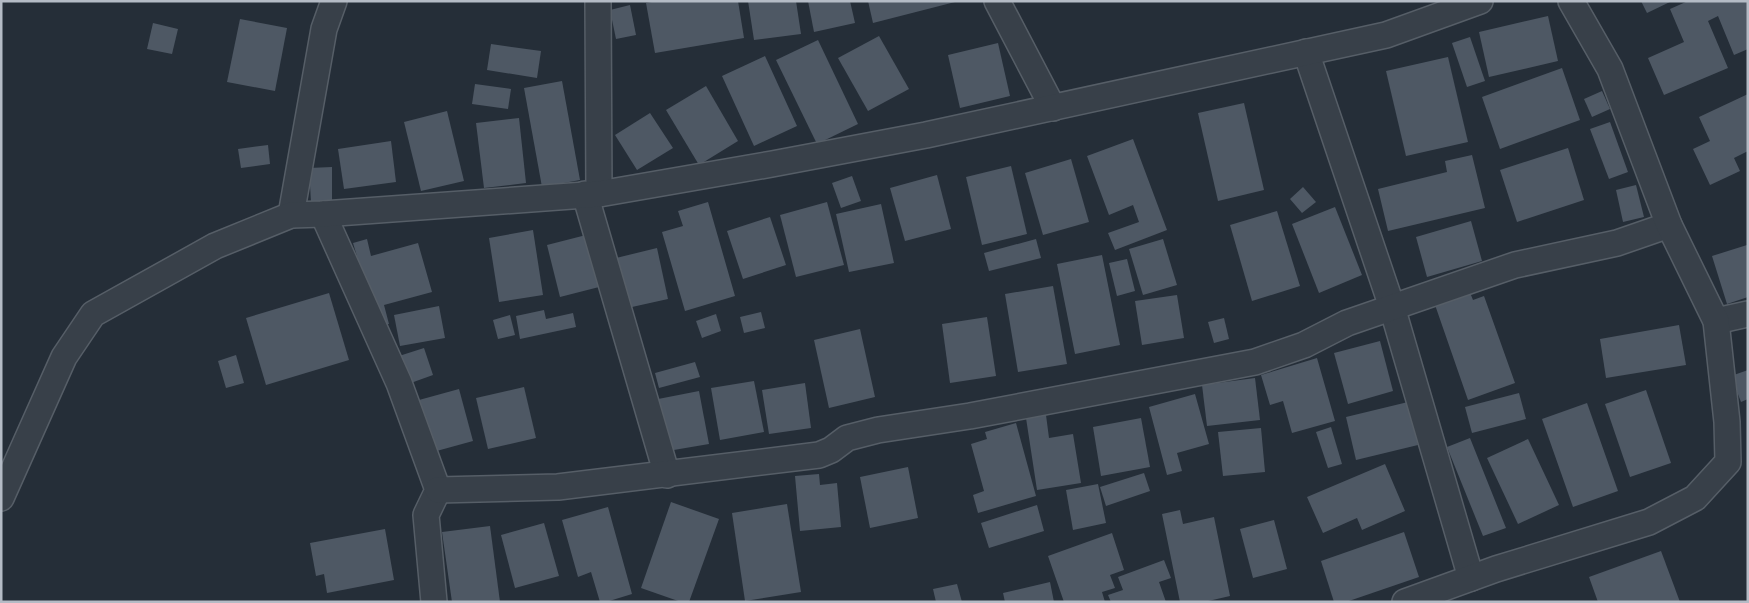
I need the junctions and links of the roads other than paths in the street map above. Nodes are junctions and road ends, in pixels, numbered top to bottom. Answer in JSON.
{"nodes":[{"id":1,"x":334,"y":1,"type":"edge"},
{"id":2,"x":598,"y":1,"type":"edge"},
{"id":3,"x":997,"y":1,"type":"edge"},
{"id":4,"x":1480,"y":1,"type":"edge"},
{"id":5,"x":1571,"y":1,"type":"edge"},
{"id":6,"x":1306,"y":52,"type":"junction"},
{"id":7,"x":1053,"y":108,"type":"junction"},
{"id":8,"x":592,"y":194,"type":"junction"},
{"id":9,"x":323,"y":214,"type":"junction"},
{"id":10,"x":291,"y":215,"type":"junction"},
{"id":11,"x":1669,"y":225,"type":"junction"},
{"id":12,"x":1392,"y":307,"type":"junction"},
{"id":13,"x":1748,"y":314,"type":"edge"},
{"id":14,"x":1716,"y":321,"type":"junction"},
{"id":15,"x":667,"y":475,"type":"junction"},
{"id":16,"x":438,"y":490,"type":"junction"},
{"id":17,"x":1,"y":498,"type":"edge"},
{"id":18,"x":1471,"y":578,"type":"junction"},
{"id":19,"x":434,"y":602,"type":"edge"},
{"id":20,"x":1405,"y":602,"type":"edge"}],
"edges":[{"from":1,"to":10,"type":"street"},
{"from":2,"to":8,"type":"street"},
{"from":3,"to":7,"type":"street"},
{"from":4,"to":6,"type":"street"},
{"from":5,"to":11,"type":"street"},
{"from":6,"to":7,"type":"street"},
{"from":6,"to":12,"type":"street"},
{"from":7,"to":8,"type":"street"},
{"from":8,"to":9,"type":"street"},
{"from":8,"to":15,"type":"street"},
{"from":9,"to":10,"type":"street"},
{"from":9,"to":16,"type":"street"},
{"from":10,"to":17,"type":"street"},
{"from":11,"to":12,"type":"street"},
{"from":11,"to":14,"type":"street"},
{"from":12,"to":15,"type":"street"},
{"from":12,"to":18,"type":"street"},
{"from":13,"to":14,"type":"street"},
{"from":14,"to":18,"type":"street"},
{"from":15,"to":16,"type":"street"},
{"from":16,"to":19,"type":"street"},
{"from":18,"to":20,"type":"street"}]}
